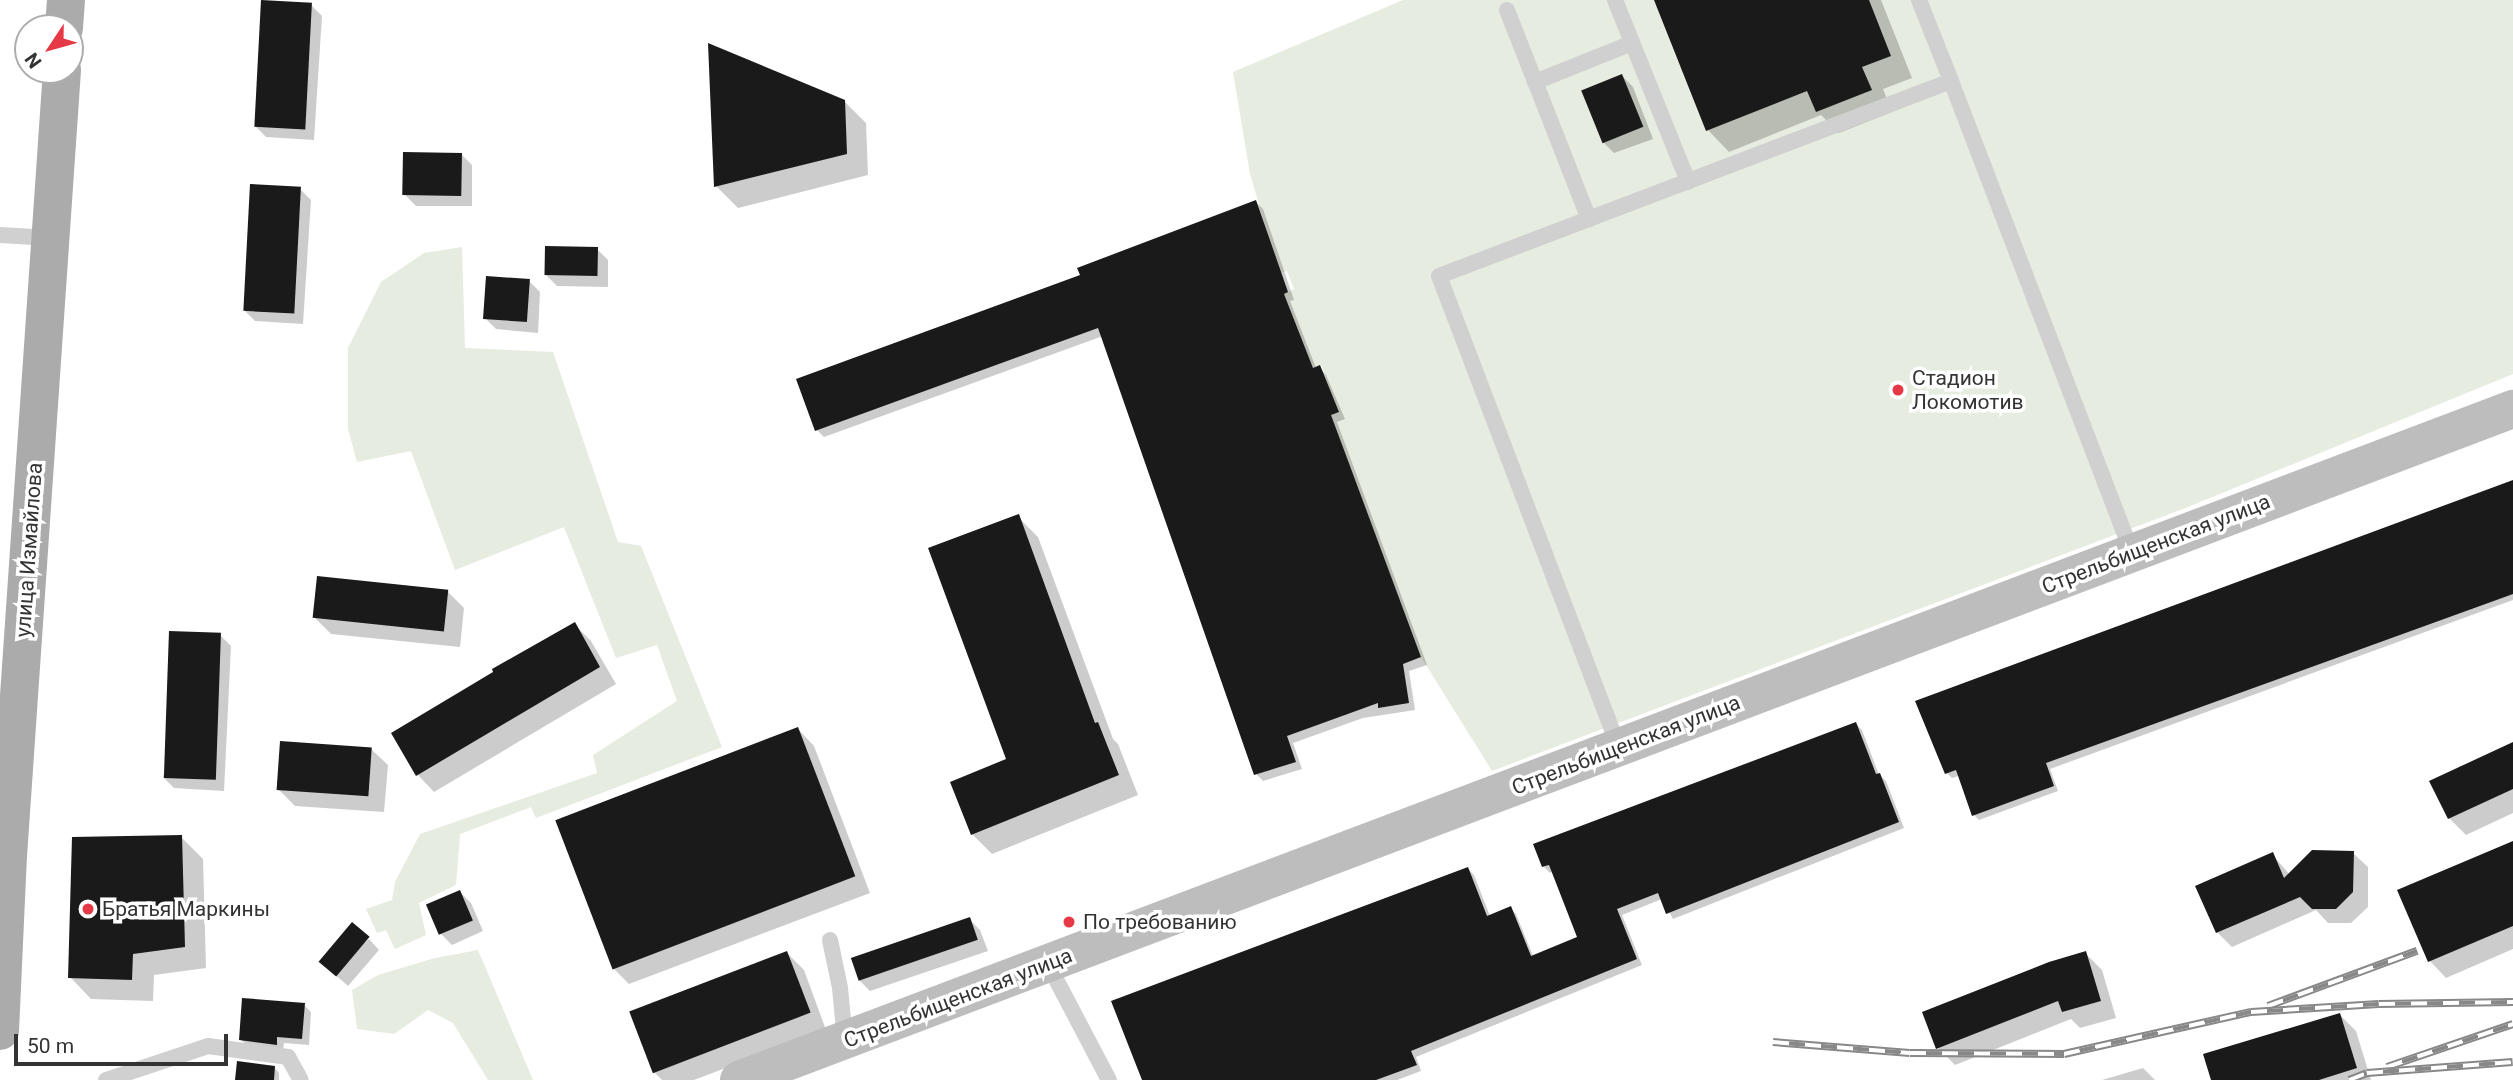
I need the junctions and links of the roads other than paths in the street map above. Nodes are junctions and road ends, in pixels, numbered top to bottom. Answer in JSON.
{"nodes":[{"id":1,"x":1615,"y":0,"type":"edge"},
{"id":2,"x":1919,"y":0,"type":"edge"},
{"id":3,"x":1507,"y":10,"type":"dead end"},
{"id":4,"x":1632,"y":43,"type":"junction"},
{"id":5,"x":1951,"y":81,"type":"junction"},
{"id":6,"x":1535,"y":82,"type":"junction"},
{"id":7,"x":61,"y":84,"type":"edge"},
{"id":8,"x":1688,"y":182,"type":"junction"},
{"id":9,"x":1589,"y":219,"type":"junction"},
{"id":10,"x":0,"y":235,"type":"edge"},
{"id":11,"x":52,"y":238,"type":"junction"},
{"id":12,"x":2513,"y":409,"type":"edge"},
{"id":13,"x":2132,"y":554,"type":"junction"},
{"id":14,"x":1619,"y":748,"type":"junction"},
{"id":15,"x":4,"y":856,"type":"edge"},
{"id":16,"x":830,"y":940,"type":"dead end"},
{"id":17,"x":1048,"y":964,"type":"junction"},
{"id":18,"x":0,"y":1031,"type":"edge"},
{"id":19,"x":845,"y":1040,"type":"junction"},
{"id":20,"x":106,"y":1080,"type":"edge"},
{"id":21,"x":301,"y":1080,"type":"edge"},
{"id":22,"x":739,"y":1080,"type":"edge"},
{"id":23,"x":1109,"y":1080,"type":"edge"}],
"edges":[{"from":1,"to":4,"type":"lane"},
{"from":2,"to":5,"type":"lane"},
{"from":3,"to":6,"type":"lane"},
{"from":4,"to":6,"type":"lane"},
{"from":4,"to":8,"type":"lane"},
{"from":5,"to":8,"type":"lane"},
{"from":5,"to":13,"type":"lane"},
{"from":6,"to":9,"type":"lane"},
{"from":7,"to":11,"type":"main road","name":"улица Измайлова"},
{"from":8,"to":9,"type":"lane"},
{"from":9,"to":14,"type":"lane"},
{"from":10,"to":11,"type":"lane"},
{"from":11,"to":15,"type":"main road","name":"улица Измайлова"},
{"from":12,"to":13,"type":"main road","name":"Стрельбищенская улица"},
{"from":13,"to":14,"type":"main road","name":"Стрельбищенская улица"},
{"from":14,"to":17,"type":"main road","name":"Стрельбищенская улица"},
{"from":15,"to":18,"type":"main road","name":"улица Измайлова"},
{"from":16,"to":19,"type":"lane"},
{"from":17,"to":19,"type":"main road","name":"Стрельбищенская улица"},
{"from":17,"to":23,"type":"lane"},
{"from":19,"to":22,"type":"main road","name":"Стрельбищенская улица"},
{"from":20,"to":21,"type":"lane"}]}
